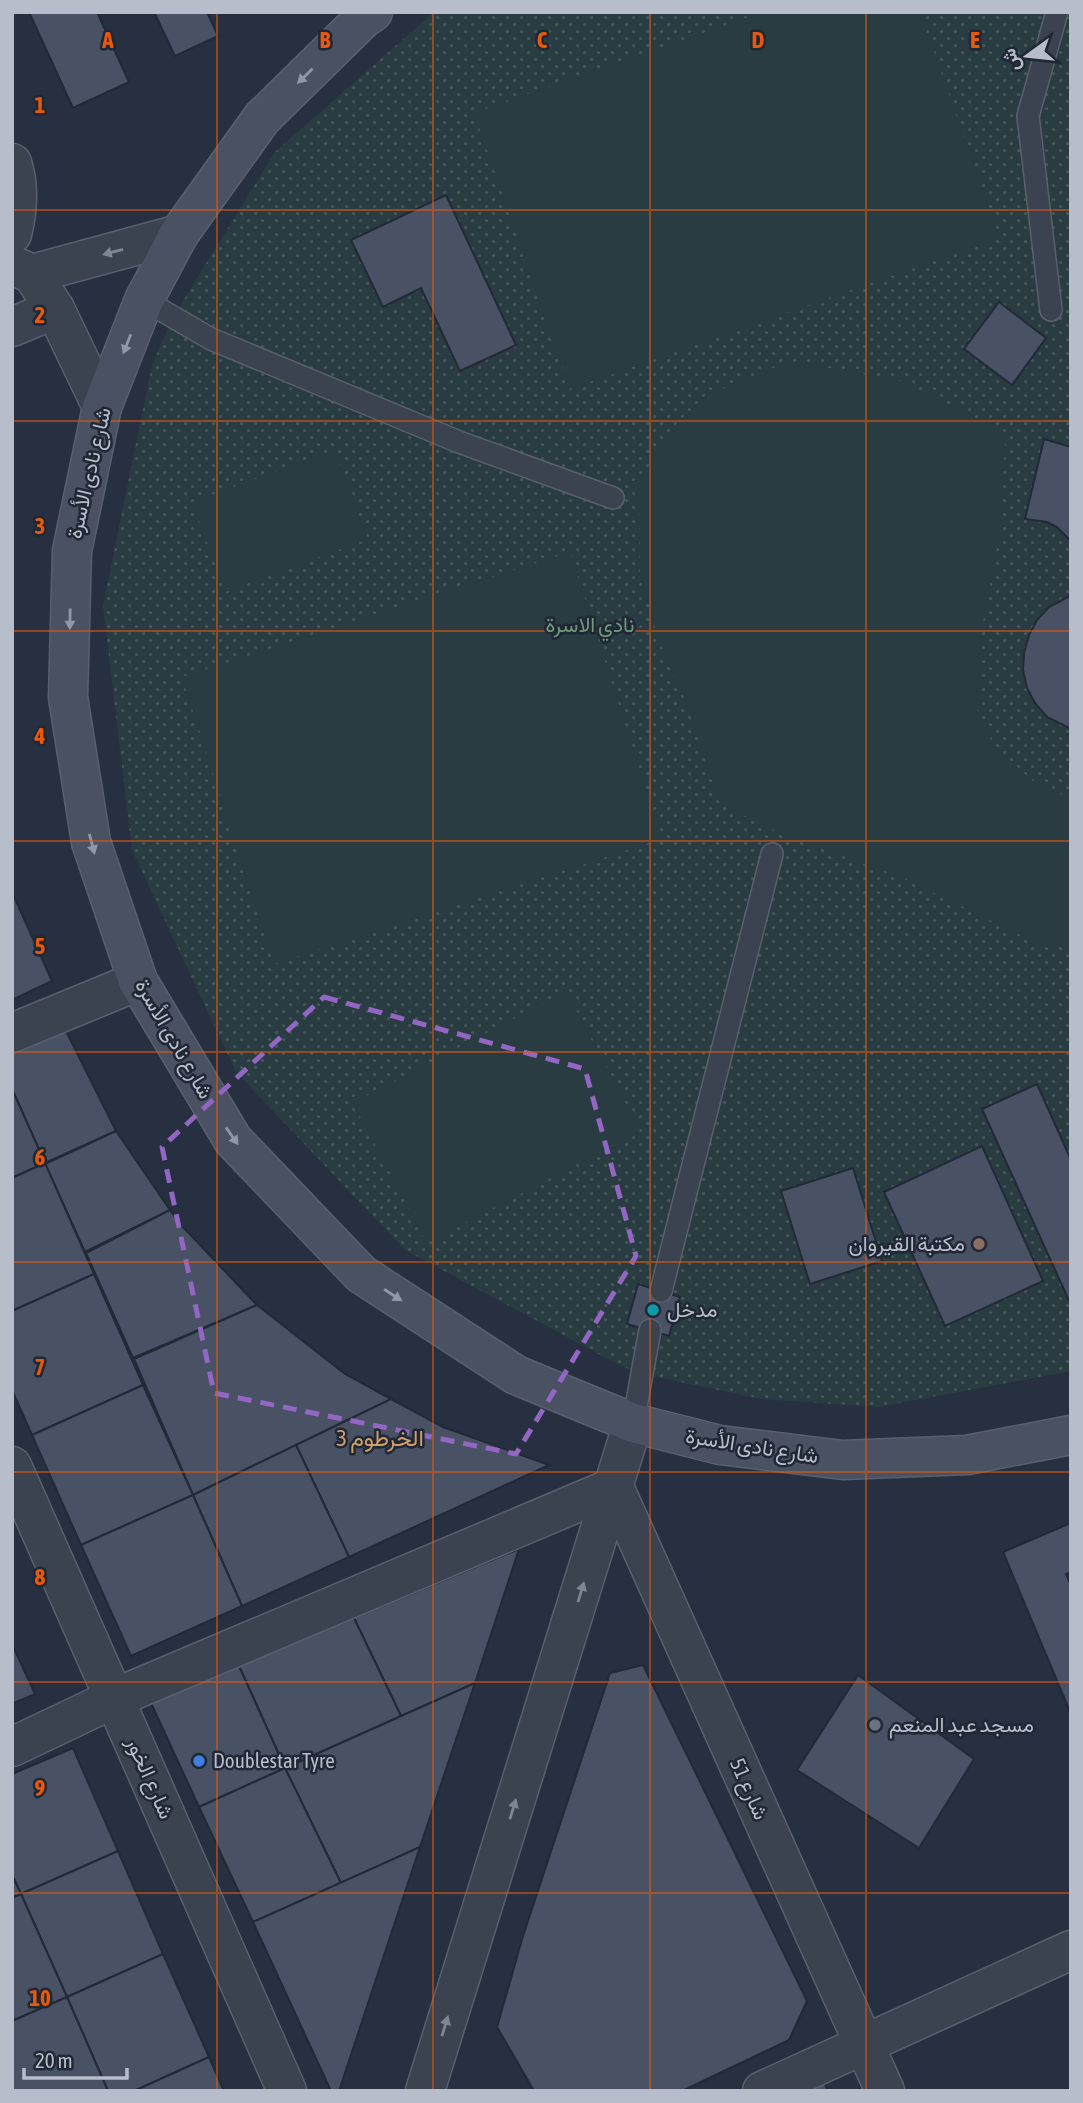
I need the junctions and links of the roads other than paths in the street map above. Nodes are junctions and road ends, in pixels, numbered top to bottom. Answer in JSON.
{"nodes":[{"id":1,"x":373,"y":12,"type":"edge"},
{"id":2,"x":1057,"y":12,"type":"edge"},
{"id":3,"x":12,"y":163,"type":"edge"},
{"id":4,"x":12,"y":234,"type":"edge"},
{"id":5,"x":179,"y":234,"type":"junction"},
{"id":6,"x":22,"y":270,"type":"edge"},
{"id":7,"x":144,"y":300,"type":"junction"},
{"id":8,"x":55,"y":309,"type":"junction"},
{"id":9,"x":1051,"y":310,"type":"dead end"},
{"id":10,"x":12,"y":327,"type":"edge"},
{"id":11,"x":102,"y":408,"type":"junction"},
{"id":12,"x":613,"y":498,"type":"dead end"},
{"id":13,"x":772,"y":854,"type":"dead end"},
{"id":14,"x":138,"y":981,"type":"junction"},
{"id":15,"x":12,"y":1033,"type":"edge"},
{"id":16,"x":661,"y":1292,"type":"dead end"},
{"id":17,"x":650,"y":1330,"type":"dead end"},
{"id":18,"x":634,"y":1423,"type":"junction"},
{"id":19,"x":1071,"y":1435,"type":"edge"},
{"id":20,"x":12,"y":1465,"type":"edge"},
{"id":21,"x":614,"y":1487,"type":"junction"},
{"id":22,"x":115,"y":1698,"type":"junction"},
{"id":23,"x":12,"y":1746,"type":"edge"},
{"id":24,"x":1071,"y":1950,"type":"edge"},
{"id":25,"x":864,"y":2045,"type":"junction"},
{"id":26,"x":288,"y":2091,"type":"edge"},
{"id":27,"x":425,"y":2091,"type":"edge"},
{"id":28,"x":762,"y":2091,"type":"edge"},
{"id":29,"x":885,"y":2091,"type":"edge"}],
"edges":[{"from":1,"to":5,"type":"street","name":"شارع نادى الأسرة","one_way":true},
{"from":2,"to":9,"type":"lane"},
{"from":3,"to":4,"type":"street"},
{"from":5,"to":6,"type":"street","one_way":true},
{"from":5,"to":7,"type":"street","name":"شارع نادى الأسرة"},
{"from":6,"to":8,"type":"street"},
{"from":7,"to":11,"type":"street","name":"شارع نادى الأسرة","one_way":true},
{"from":7,"to":12,"type":"lane"},
{"from":8,"to":10,"type":"street"},
{"from":8,"to":11,"type":"street"},
{"from":11,"to":14,"type":"street","name":"شارع نادى الأسرة","one_way":true},
{"from":13,"to":16,"type":"lane"},
{"from":14,"to":15,"type":"street"},
{"from":14,"to":18,"type":"street","name":"شارع نادى الأسرة","one_way":true},
{"from":17,"to":18,"type":"lane"},
{"from":18,"to":19,"type":"street","name":"شارع نادى الأسرة"},
{"from":18,"to":21,"type":"street"},
{"from":20,"to":22,"type":"street","name":"شارع الخور"},
{"from":21,"to":22,"type":"street"},
{"from":21,"to":25,"type":"street","name":"شارع 51"},
{"from":27,"to":21,"type":"street","one_way":true},
{"from":22,"to":23,"type":"street"},
{"from":22,"to":26,"type":"street","name":"شارع الخور"},
{"from":24,"to":25,"type":"street"},
{"from":25,"to":28,"type":"street"},
{"from":25,"to":29,"type":"street","name":"شارع 51"}]}
